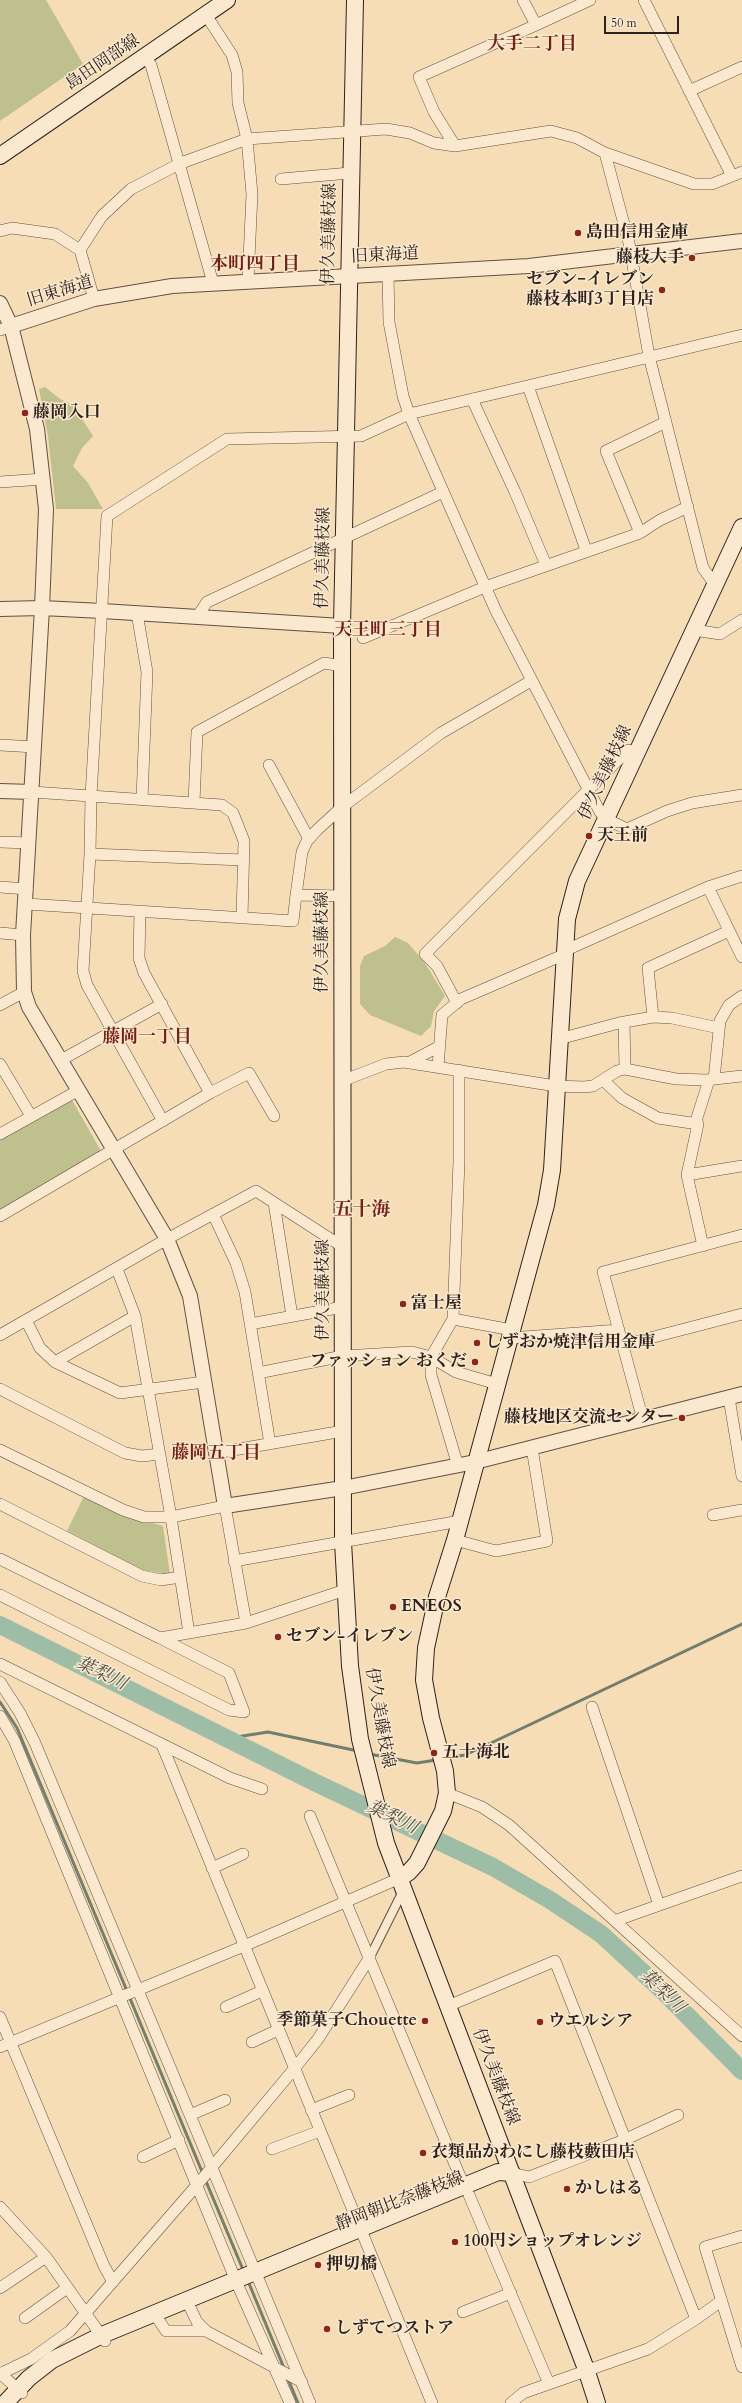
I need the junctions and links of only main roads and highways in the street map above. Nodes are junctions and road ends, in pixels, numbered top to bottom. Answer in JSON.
{"nodes":[{"id":1,"x":227,"y":0,"type":"edge"},
{"id":2,"x":355,"y":0,"type":"edge"},
{"id":3,"x":0,"y":156,"type":"edge"},
{"id":4,"x":742,"y":527,"type":"edge"},
{"id":5,"x":402,"y":1884,"type":"junction"},
{"id":6,"x":512,"y":2173,"type":"junction"},
{"id":7,"x":188,"y":2304,"type":"junction"},
{"id":8,"x":104,"y":2338,"type":"junction"},
{"id":9,"x":18,"y":2395,"type":"edge"},
{"id":10,"x":5,"y":2403,"type":"edge"},
{"id":11,"x":597,"y":2403,"type":"edge"}],
"edges":[{"from":1,"to":3,"type":"main road","name":"島田岡部線"},
{"from":2,"to":5,"type":"main road","name":"伊久美藤枝線"},
{"from":4,"to":5,"type":"main road","name":"伊久美藤枝線"},
{"from":5,"to":6,"type":"main road","name":"伊久美藤枝線"},
{"from":6,"to":7,"type":"main road","name":"静岡朝比奈藤枝線"},
{"from":6,"to":11,"type":"main road","name":"伊久美藤枝線"},
{"from":7,"to":8,"type":"main road","name":"静岡朝比奈藤枝線"},
{"from":7,"to":8,"type":"main road","name":"静岡朝比奈藤枝線"},
{"from":8,"to":9,"type":"main road","name":"静岡朝比奈藤枝線"},
{"from":9,"to":10,"type":"main road","name":"静岡朝比奈藤枝線"}]}
